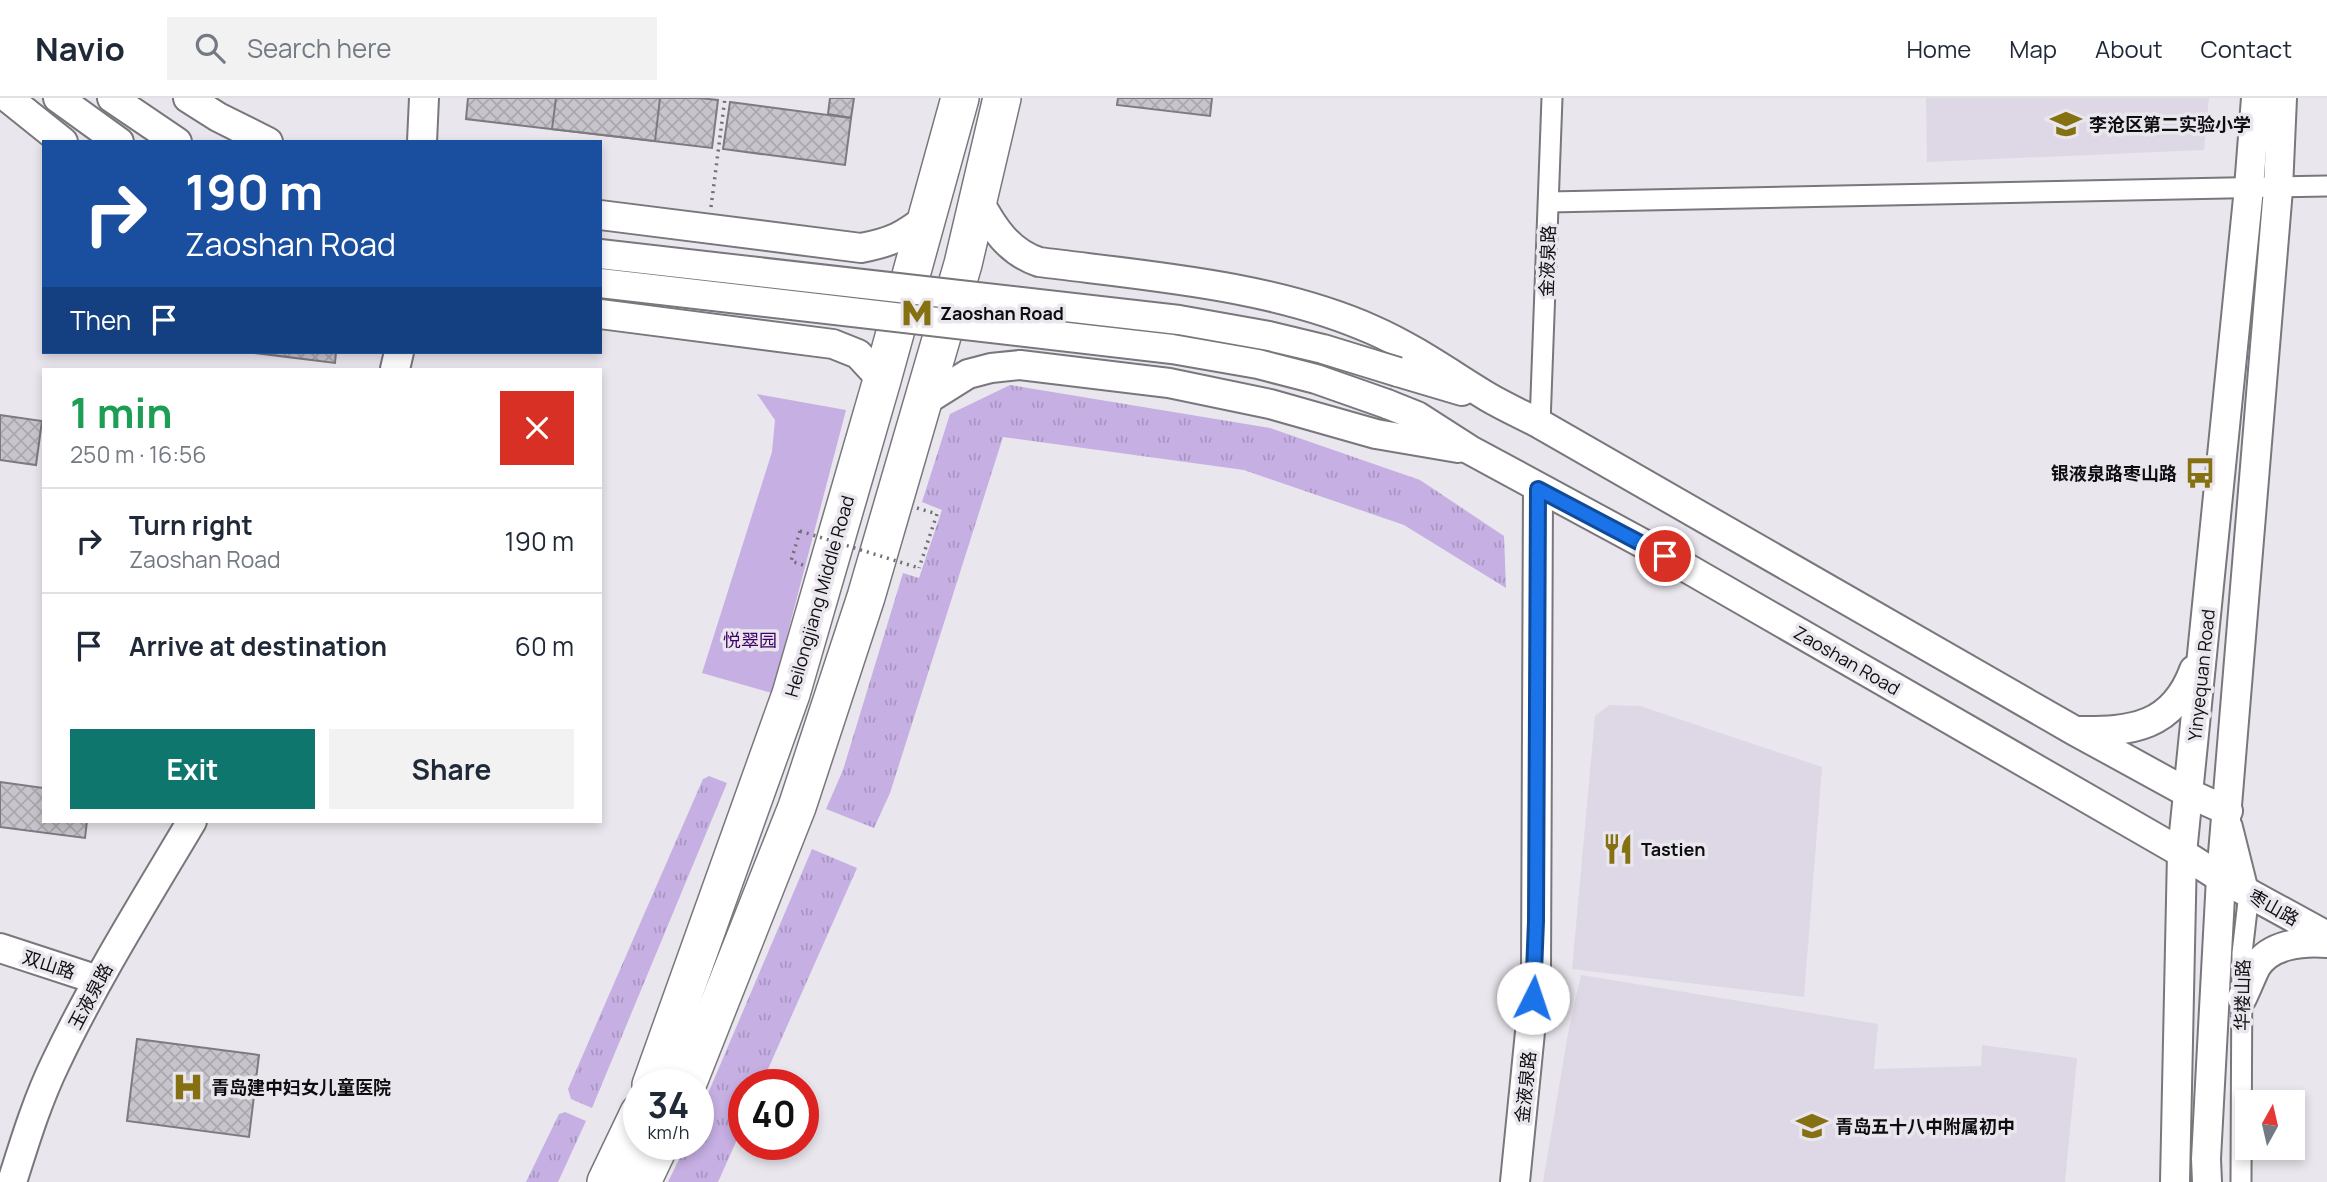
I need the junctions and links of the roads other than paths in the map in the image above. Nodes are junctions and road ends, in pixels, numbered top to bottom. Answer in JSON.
{"nodes":[{"id":1,"x":8,"y":98,"type":"edge"},
{"id":2,"x":58,"y":98,"type":"edge"},
{"id":3,"x":112,"y":98,"type":"edge"},
{"id":4,"x":188,"y":98,"type":"edge"},
{"id":5,"x":424,"y":98,"type":"edge"},
{"id":6,"x":960,"y":98,"type":"edge"},
{"id":7,"x":1552,"y":98,"type":"edge"},
{"id":8,"x":2256,"y":98,"type":"edge"},
{"id":9,"x":2282,"y":98,"type":"edge"},
{"id":10,"x":1002,"y":102,"type":"edge"},
{"id":11,"x":60,"y":140,"type":"edge"},
{"id":12,"x":116,"y":140,"type":"edge"},
{"id":13,"x":174,"y":140,"type":"edge"},
{"id":14,"x":264,"y":140,"type":"edge"},
{"id":15,"x":422,"y":140,"type":"edge"},
{"id":16,"x":2327,"y":186,"type":"edge"},
{"id":17,"x":2249,"y":188,"type":"junction"},
{"id":18,"x":2278,"y":189,"type":"junction"},
{"id":19,"x":979,"y":201,"type":"junction"},
{"id":20,"x":1549,"y":202,"type":"junction"},
{"id":21,"x":602,"y":215,"type":"edge"},
{"id":22,"x":928,"y":217,"type":"junction"},
{"id":23,"x":602,"y":254,"type":"edge"},
{"id":24,"x":602,"y":283,"type":"edge"},
{"id":25,"x":602,"y":314,"type":"edge"},
{"id":26,"x":882,"y":380,"type":"junction"},
{"id":27,"x":1489,"y":397,"type":"junction"},
{"id":28,"x":925,"y":401,"type":"junction"},
{"id":29,"x":1540,"y":424,"type":"junction"},
{"id":30,"x":1470,"y":450,"type":"junction"},
{"id":31,"x":1538,"y":489,"type":"junction"},
{"id":32,"x":2204,"y":644,"type":"junction"},
{"id":33,"x":2075,"y":731,"type":"junction"},
{"id":34,"x":2188,"y":793,"type":"junction"},
{"id":35,"x":2228,"y":810,"type":"junction"},
{"id":36,"x":191,"y":823,"type":"edge"},
{"id":37,"x":2182,"y":853,"type":"junction"},
{"id":38,"x":2221,"y":878,"type":"junction"},
{"id":39,"x":2249,"y":893,"type":"junction"},
{"id":40,"x":2327,"y":936,"type":"edge"},
{"id":41,"x":2327,"y":943,"type":"edge"},
{"id":42,"x":0,"y":948,"type":"edge"},
{"id":43,"x":97,"y":979,"type":"junction"},
{"id":44,"x":2242,"y":998,"type":"junction"},
{"id":45,"x":657,"y":1069,"type":"edge"},
{"id":46,"x":693,"y":1069,"type":"edge"},
{"id":47,"x":623,"y":1146,"type":"edge"},
{"id":48,"x":652,"y":1160,"type":"edge"},
{"id":49,"x":2206,"y":1170,"type":"edge"},
{"id":50,"x":2175,"y":1172,"type":"edge"},
{"id":51,"x":12,"y":1182,"type":"edge"},
{"id":52,"x":606,"y":1182,"type":"edge"},
{"id":53,"x":642,"y":1182,"type":"edge"},
{"id":54,"x":1515,"y":1182,"type":"edge"},
{"id":55,"x":2241,"y":1182,"type":"edge"}],
"edges":[{"from":1,"to":11,"type":"main road"},
{"from":2,"to":12,"type":"main road"},
{"from":3,"to":13,"type":"main road"},
{"from":4,"to":14,"type":"main road"},
{"from":5,"to":15,"type":"main road"},
{"from":6,"to":22,"type":"highway","name":"Heilongjiang Middle Road"},
{"from":7,"to":20,"type":"street","name":"金液泉路"},
{"from":8,"to":17,"type":"main road","name":"Yinyequan Road"},
{"from":9,"to":18,"type":"main road","name":"Yinyequan Road"},
{"from":10,"to":19,"type":"highway"},
{"from":16,"to":18,"type":"street"},
{"from":17,"to":18,"type":"street"},
{"from":17,"to":20,"type":"street"},
{"from":17,"to":32,"type":"main road","name":"Yinyequan Road"},
{"from":18,"to":35,"type":"main road","name":"Yinyequan Road"},
{"from":19,"to":27,"type":"main road"},
{"from":19,"to":28,"type":"highway"},
{"from":20,"to":29,"type":"street","name":"金液泉路"},
{"from":21,"to":22,"type":"main road"},
{"from":22,"to":26,"type":"highway","name":"Heilongjiang Middle Road"},
{"from":23,"to":27,"type":"main road","bridge":true},
{"from":24,"to":30,"type":"main road","name":"Zaoshan Road","bridge":true},
{"from":25,"to":26,"type":"main road"},
{"from":26,"to":45,"type":"highway","name":"Heilongjiang Middle Road"},
{"from":27,"to":29,"type":"main road"},
{"from":28,"to":30,"type":"main road","name":"Zaoshan Road"},
{"from":28,"to":46,"type":"highway"},
{"from":29,"to":33,"type":"main road"},
{"from":30,"to":31,"type":"main road","name":"Zaoshan Road"},
{"from":31,"to":37,"type":"main road","name":"Zaoshan Road"},
{"from":31,"to":54,"type":"main road","name":"金液泉路"},
{"from":32,"to":33,"type":"main road"},
{"from":32,"to":34,"type":"main road","name":"Yinyequan Road"},
{"from":33,"to":34,"type":"main road"},
{"from":34,"to":35,"type":"main road"},
{"from":34,"to":37,"type":"main road","name":"Yinyequan Road"},
{"from":35,"to":38,"type":"main road","name":"Yinyequan Road"},
{"from":35,"to":39,"type":"street","name":"华楼山路"},
{"from":36,"to":43,"type":"main road","name":"玉液泉路"},
{"from":37,"to":38,"type":"main road","name":"Zaoshan Road"},
{"from":37,"to":50,"type":"main road","name":"Yinyequan Road"},
{"from":38,"to":39,"type":"main road","name":"枣山路"},
{"from":38,"to":49,"type":"main road","name":"Yinyequan Road"},
{"from":39,"to":40,"type":"main road","name":"枣山路"},
{"from":39,"to":44,"type":"street","name":"华楼山路"},
{"from":41,"to":44,"type":"main road"},
{"from":42,"to":43,"type":"main road","name":"双山路"},
{"from":43,"to":51,"type":"main road","name":"玉液泉路"},
{"from":44,"to":55,"type":"street","name":"华楼山路"},
{"from":47,"to":52,"type":"highway"},
{"from":48,"to":53,"type":"highway"}]}
